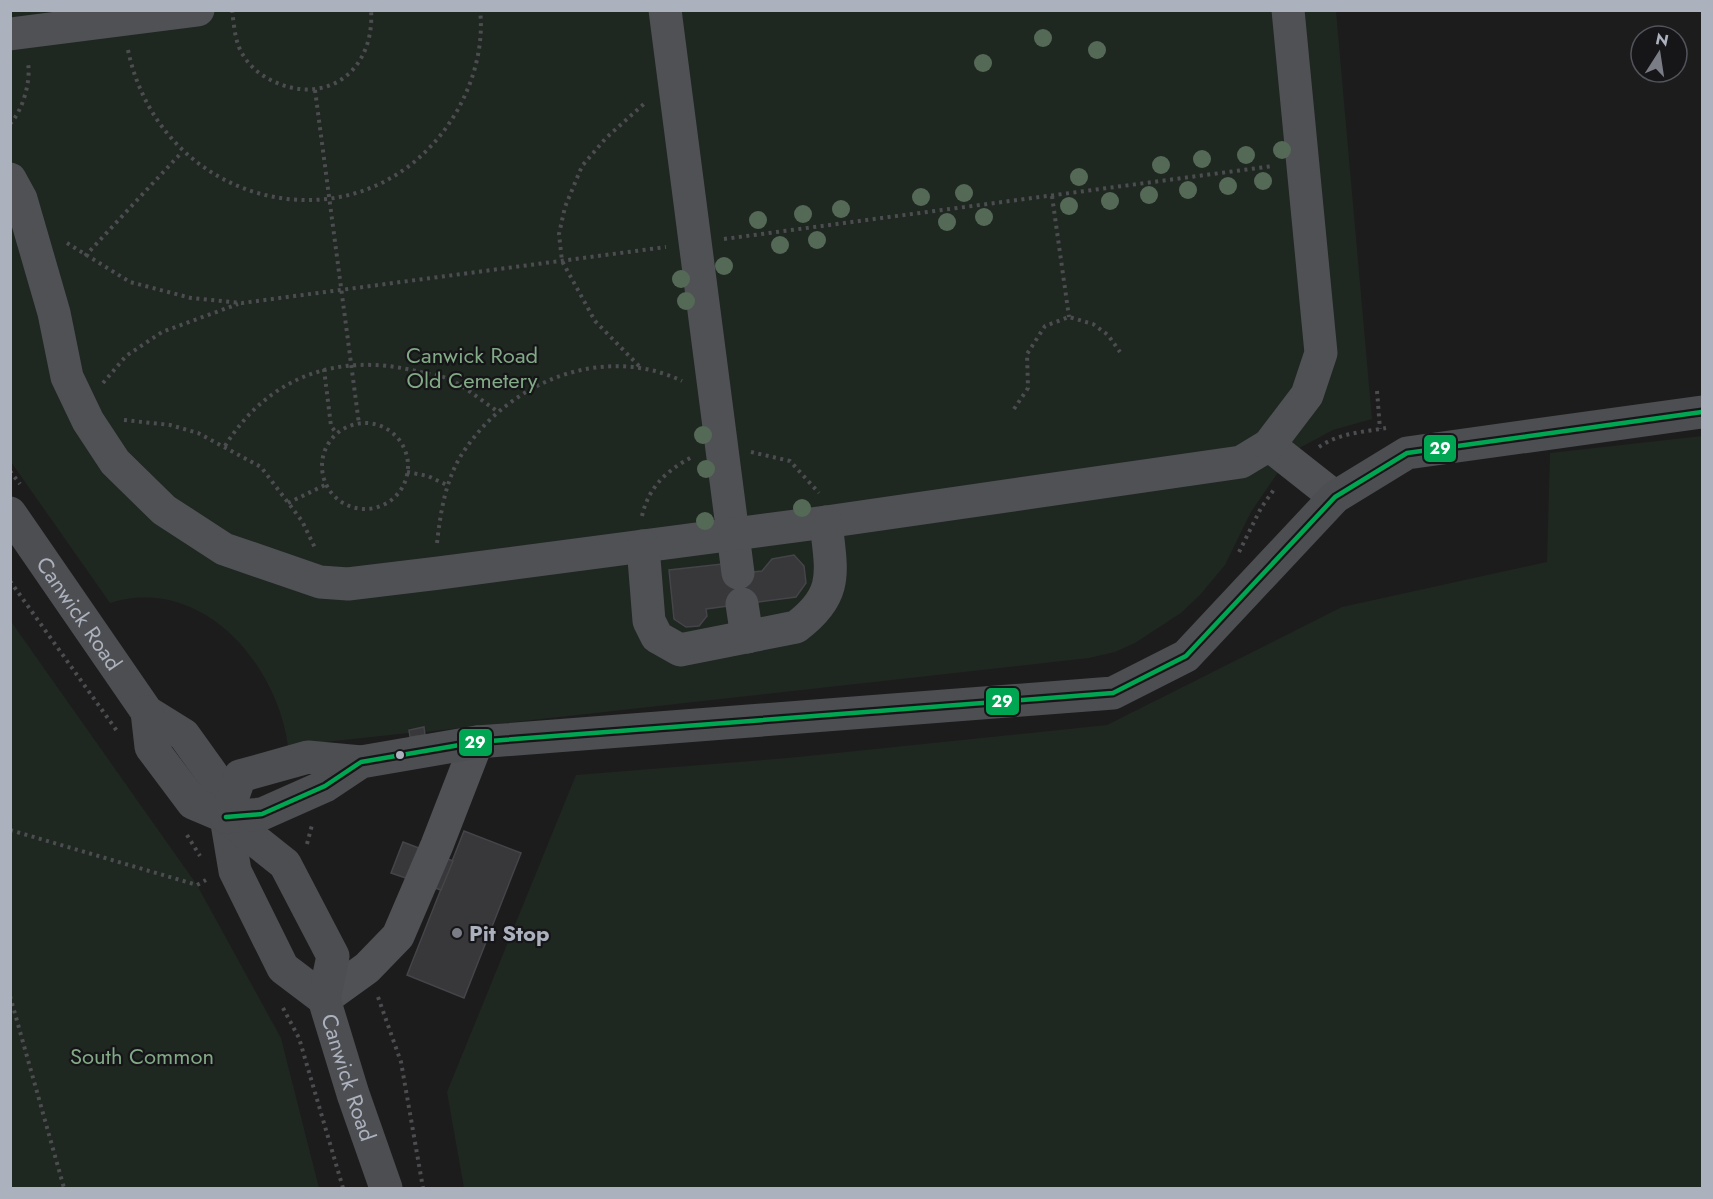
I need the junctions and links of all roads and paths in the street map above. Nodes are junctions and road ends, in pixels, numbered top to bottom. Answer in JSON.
{"nodes":[{"id":1,"x":198,"y":10,"type":"edge"},
{"id":2,"x":232,"y":10,"type":"edge"},
{"id":3,"x":371,"y":10,"type":"edge"},
{"id":4,"x":480,"y":10,"type":"edge"},
{"id":5,"x":665,"y":10,"type":"edge"},
{"id":6,"x":1288,"y":10,"type":"edge"},
{"id":7,"x":121,"y":20,"type":"junction"},
{"id":8,"x":16,"y":33,"type":"edge"},
{"id":9,"x":671,"y":59,"type":"junction"},
{"id":10,"x":315,"y":90,"type":"junction"},
{"id":11,"x":10,"y":124,"type":"edge"},
{"id":12,"x":182,"y":152,"type":"junction"},
{"id":13,"x":1303,"y":162,"type":"junction"},
{"id":14,"x":10,"y":179,"type":"edge"},
{"id":15,"x":1052,"y":196,"type":"junction"},
{"id":16,"x":328,"y":200,"type":"junction"},
{"id":17,"x":66,"y":243,"type":"dead end"},
{"id":18,"x":694,"y":243,"type":"junction"},
{"id":19,"x":85,"y":256,"type":"junction"},
{"id":20,"x":562,"y":261,"type":"junction"},
{"id":21,"x":344,"y":291,"type":"junction"},
{"id":22,"x":242,"y":303,"type":"junction"},
{"id":23,"x":1069,"y":317,"type":"junction"},
{"id":24,"x":1120,"y":352,"type":"dead end"},
{"id":25,"x":352,"y":364,"type":"junction"},
{"id":26,"x":639,"y":367,"type":"junction"},
{"id":27,"x":324,"y":369,"type":"junction"},
{"id":28,"x":1377,"y":391,"type":"dead end"},
{"id":29,"x":1014,"y":410,"type":"dead end"},
{"id":30,"x":498,"y":411,"type":"junction"},
{"id":31,"x":1702,"y":412,"type":"edge"},
{"id":32,"x":88,"y":421,"type":"junction"},
{"id":33,"x":717,"y":421,"type":"junction"},
{"id":34,"x":359,"y":424,"type":"junction"},
{"id":35,"x":1389,"y":428,"type":"dead end"},
{"id":36,"x":1380,"y":429,"type":"junction"},
{"id":37,"x":337,"y":434,"type":"junction"},
{"id":38,"x":225,"y":446,"type":"junction"},
{"id":39,"x":1281,"y":454,"type":"junction"},
{"id":40,"x":407,"y":472,"type":"junction"},
{"id":41,"x":325,"y":484,"type":"junction"},
{"id":42,"x":447,"y":485,"type":"junction"},
{"id":43,"x":1335,"y":497,"type":"junction"},
{"id":44,"x":288,"y":503,"type":"junction"},
{"id":45,"x":10,"y":513,"type":"edge"},
{"id":46,"x":826,"y":522,"type":"junction"},
{"id":47,"x":733,"y":534,"type":"junction"},
{"id":48,"x":643,"y":546,"type":"junction"},
{"id":49,"x":1235,"y":558,"type":"dead end"},
{"id":50,"x":439,"y":573,"type":"junction"},
{"id":51,"x":10,"y":581,"type":"edge"},
{"id":52,"x":320,"y":582,"type":"junction"},
{"id":53,"x":747,"y":637,"type":"junction"},
{"id":54,"x":52,"y":640,"type":"dead end"},
{"id":55,"x":477,"y":742,"type":"junction"},
{"id":56,"x":226,"y":817,"type":"junction"},
{"id":57,"x":10,"y":830,"type":"edge"},
{"id":58,"x":212,"y":877,"type":"dead end"},
{"id":59,"x":368,"y":968,"type":"junction"},
{"id":60,"x":10,"y":996,"type":"edge"},
{"id":61,"x":277,"y":998,"type":"dead end"},
{"id":62,"x":324,"y":999,"type":"junction"},
{"id":63,"x":64,"y":1188,"type":"edge"},
{"id":64,"x":343,"y":1188,"type":"edge"},
{"id":65,"x":386,"y":1188,"type":"edge"},
{"id":66,"x":423,"y":1188,"type":"edge"}],
"edges":[{"from":1,"to":7,"type":"lane"},
{"from":2,"to":10,"type":"path"},
{"from":3,"to":10,"type":"path"},
{"from":4,"to":16,"type":"path"},
{"from":5,"to":9,"type":"lane"},
{"from":6,"to":13,"type":"lane"},
{"from":7,"to":8,"type":"lane"},
{"from":7,"to":12,"type":"path"},
{"from":8,"to":11,"type":"path"},
{"from":9,"to":18,"type":"lane"},
{"from":9,"to":20,"type":"path"},
{"from":10,"to":16,"type":"path"},
{"from":12,"to":16,"type":"path"},
{"from":12,"to":19,"type":"path"},
{"from":13,"to":15,"type":"path"},
{"from":13,"to":39,"type":"lane"},
{"from":14,"to":32,"type":"lane"},
{"from":15,"to":18,"type":"path"},
{"from":15,"to":23,"type":"path"},
{"from":16,"to":21,"type":"path"},
{"from":17,"to":19,"type":"path"},
{"from":18,"to":20,"type":"path"},
{"from":18,"to":33,"type":"lane"},
{"from":19,"to":22,"type":"path"},
{"from":20,"to":21,"type":"path"},
{"from":20,"to":26,"type":"path"},
{"from":21,"to":22,"type":"path"},
{"from":21,"to":25,"type":"path"},
{"from":22,"to":32,"type":"path"},
{"from":23,"to":24,"type":"path"},
{"from":23,"to":29,"type":"path"},
{"from":25,"to":27,"type":"path"},
{"from":25,"to":30,"type":"path"},
{"from":25,"to":34,"type":"path"},
{"from":26,"to":30,"type":"path"},
{"from":26,"to":33,"type":"path"},
{"from":27,"to":37,"type":"path"},
{"from":27,"to":38,"type":"path"},
{"from":28,"to":36,"type":"path"},
{"from":30,"to":42,"type":"path"},
{"from":31,"to":43,"type":"main road"},
{"from":32,"to":38,"type":"path"},
{"from":32,"to":52,"type":"lane"},
{"from":33,"to":47,"type":"lane"},
{"from":34,"to":37,"type":"path"},
{"from":34,"to":40,"type":"path"},
{"from":35,"to":36,"type":"path"},
{"from":36,"to":39,"type":"path"},
{"from":37,"to":41,"type":"path"},
{"from":38,"to":44,"type":"path"},
{"from":39,"to":43,"type":"lane"},
{"from":39,"to":46,"type":"lane"},
{"from":39,"to":49,"type":"path"},
{"from":40,"to":41,"type":"path"},
{"from":40,"to":42,"type":"path"},
{"from":41,"to":44,"type":"path"},
{"from":42,"to":50,"type":"path"},
{"from":43,"to":55,"type":"main road"},
{"from":44,"to":52,"type":"path"},
{"from":45,"to":56,"type":"main road","name":"Canwick Road"},
{"from":46,"to":47,"type":"lane"},
{"from":46,"to":53,"type":"lane"},
{"from":47,"to":48,"type":"lane"},
{"from":47,"to":53,"type":"lane"},
{"from":48,"to":50,"type":"lane"},
{"from":48,"to":53,"type":"lane"},
{"from":50,"to":52,"type":"lane"},
{"from":51,"to":54,"type":"path"},
{"from":55,"to":56,"type":"main road"},
{"from":55,"to":59,"type":"lane"},
{"from":56,"to":62,"type":"main road","name":"Canwick Road"},
{"from":56,"to":62,"type":"main road"},
{"from":57,"to":58,"type":"path"},
{"from":59,"to":62,"type":"lane"},
{"from":59,"to":66,"type":"path"},
{"from":60,"to":63,"type":"path"},
{"from":61,"to":64,"type":"path"},
{"from":62,"to":65,"type":"main road","name":"Canwick Road"}]}
